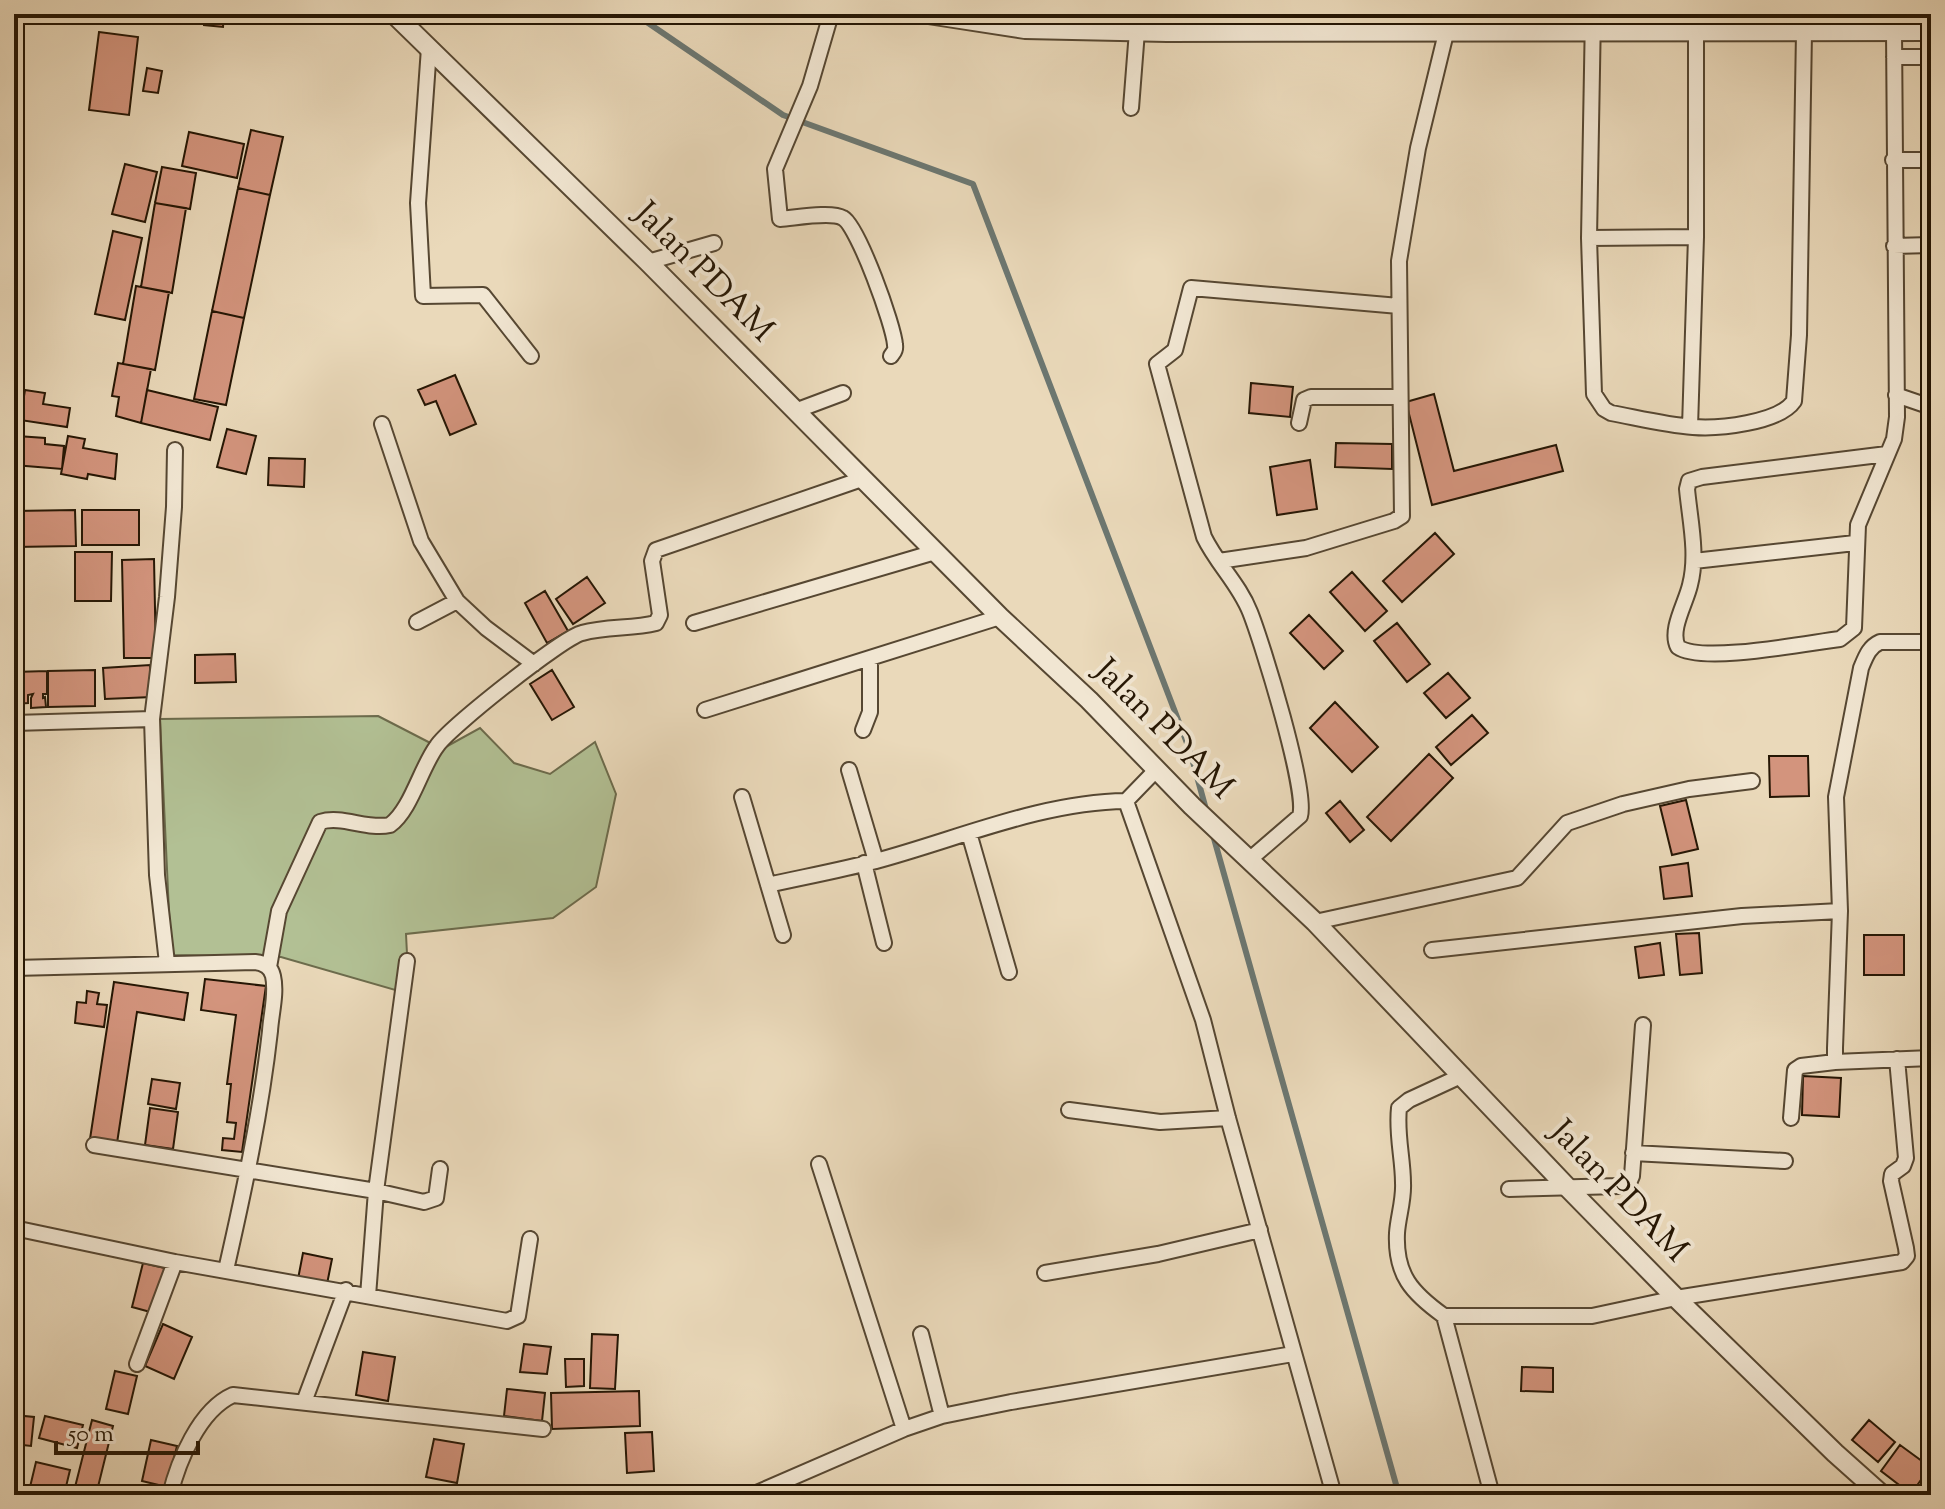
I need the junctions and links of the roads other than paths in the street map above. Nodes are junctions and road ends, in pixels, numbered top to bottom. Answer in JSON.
{"nodes":[{"id":1,"x":394,"y":14,"type":"edge"},
{"id":2,"x":831,"y":14,"type":"edge"},
{"id":3,"x":928,"y":14,"type":"edge"},
{"id":4,"x":1375,"y":14,"type":"edge"},
{"id":5,"x":1592,"y":23,"type":"edge"},
{"id":6,"x":1137,"y":31,"type":"junction"},
{"id":7,"x":1696,"y":31,"type":"junction"},
{"id":8,"x":1894,"y":31,"type":"junction"},
{"id":9,"x":1931,"y":31,"type":"edge"},
{"id":10,"x":1383,"y":32,"type":"junction"},
{"id":11,"x":1804,"y":32,"type":"junction"},
{"id":12,"x":1446,"y":33,"type":"junction"},
{"id":13,"x":429,"y":48,"type":"junction"},
{"id":14,"x":1894,"y":57,"type":"junction"},
{"id":15,"x":1931,"y":57,"type":"edge"},
{"id":16,"x":1131,"y":108,"type":"dead end"},
{"id":17,"x":1893,"y":160,"type":"junction"},
{"id":18,"x":1931,"y":160,"type":"edge"},
{"id":19,"x":1696,"y":237,"type":"junction"},
{"id":20,"x":1589,"y":238,"type":"junction"},
{"id":21,"x":714,"y":243,"type":"dead end"},
{"id":22,"x":1931,"y":245,"type":"edge"},
{"id":23,"x":1894,"y":246,"type":"junction"},
{"id":24,"x":648,"y":262,"type":"junction"},
{"id":25,"x":1399,"y":306,"type":"junction"},
{"id":26,"x":531,"y":356,"type":"dead end"},
{"id":27,"x":891,"y":356,"type":"dead end"},
{"id":28,"x":843,"y":393,"type":"dead end"},
{"id":29,"x":1896,"y":395,"type":"junction"},
{"id":30,"x":1400,"y":397,"type":"junction"},
{"id":31,"x":1931,"y":407,"type":"edge"},
{"id":32,"x":795,"y":411,"type":"junction"},
{"id":33,"x":1299,"y":423,"type":"dead end"},
{"id":34,"x":382,"y":424,"type":"dead end"},
{"id":35,"x":1690,"y":427,"type":"junction"},
{"id":36,"x":175,"y":450,"type":"dead end"},
{"id":37,"x":1887,"y":454,"type":"junction"},
{"id":38,"x":862,"y":479,"type":"junction"},
{"id":39,"x":1855,"y":543,"type":"junction"},
{"id":40,"x":935,"y":552,"type":"junction"},
{"id":41,"x":1219,"y":561,"type":"junction"},
{"id":42,"x":1694,"y":561,"type":"junction"},
{"id":43,"x":457,"y":601,"type":"junction"},
{"id":44,"x":1000,"y":617,"type":"junction"},
{"id":45,"x":417,"y":622,"type":"dead end"},
{"id":46,"x":694,"y":623,"type":"dead end"},
{"id":47,"x":1931,"y":642,"type":"edge"},
{"id":48,"x":870,"y":658,"type":"junction"},
{"id":49,"x":534,"y":664,"type":"junction"},
{"id":50,"x":705,"y":710,"type":"dead end"},
{"id":51,"x":152,"y":719,"type":"junction"},
{"id":52,"x":14,"y":723,"type":"edge"},
{"id":53,"x":863,"y":730,"type":"dead end"},
{"id":54,"x":1157,"y":769,"type":"junction"},
{"id":55,"x":849,"y":770,"type":"dead end"},
{"id":56,"x":1752,"y":781,"type":"dead end"},
{"id":57,"x":742,"y":797,"type":"dead end"},
{"id":58,"x":1126,"y":801,"type":"junction"},
{"id":59,"x":969,"y":833,"type":"junction"},
{"id":60,"x":1249,"y":860,"type":"junction"},
{"id":61,"x":870,"y":862,"type":"junction"},
{"id":62,"x":768,"y":885,"type":"junction"},
{"id":63,"x":1840,"y":911,"type":"junction"},
{"id":64,"x":1315,"y":922,"type":"junction"},
{"id":65,"x":783,"y":935,"type":"dead end"},
{"id":66,"x":884,"y":943,"type":"dead end"},
{"id":67,"x":1432,"y":950,"type":"dead end"},
{"id":68,"x":407,"y":961,"type":"dead end"},
{"id":69,"x":167,"y":963,"type":"junction"},
{"id":70,"x":269,"y":967,"type":"junction"},
{"id":71,"x":14,"y":968,"type":"edge"},
{"id":72,"x":1009,"y":972,"type":"dead end"},
{"id":73,"x":1643,"y":1025,"type":"dead end"},
{"id":74,"x":1931,"y":1058,"type":"edge"},
{"id":75,"x":1897,"y":1059,"type":"junction"},
{"id":76,"x":1835,"y":1062,"type":"junction"},
{"id":77,"x":1463,"y":1075,"type":"junction"},
{"id":78,"x":1069,"y":1110,"type":"dead end"},
{"id":79,"x":1228,"y":1118,"type":"junction"},
{"id":80,"x":1791,"y":1118,"type":"dead end"},
{"id":81,"x":94,"y":1145,"type":"dead end"},
{"id":82,"x":1633,"y":1153,"type":"junction"},
{"id":83,"x":1785,"y":1161,"type":"dead end"},
{"id":84,"x":819,"y":1164,"type":"dead end"},
{"id":85,"x":440,"y":1169,"type":"dead end"},
{"id":86,"x":249,"y":1171,"type":"junction"},
{"id":87,"x":1567,"y":1187,"type":"junction"},
{"id":88,"x":1509,"y":1189,"type":"dead end"},
{"id":89,"x":376,"y":1191,"type":"junction"},
{"id":90,"x":14,"y":1228,"type":"edge"},
{"id":91,"x":1260,"y":1230,"type":"junction"},
{"id":92,"x":530,"y":1239,"type":"dead end"},
{"id":93,"x":175,"y":1262,"type":"junction"},
{"id":94,"x":226,"y":1270,"type":"junction"},
{"id":95,"x":1045,"y":1273,"type":"dead end"},
{"id":96,"x":346,"y":1290,"type":"junction"},
{"id":97,"x":368,"y":1296,"type":"junction"},
{"id":98,"x":1676,"y":1298,"type":"junction"},
{"id":99,"x":1444,"y":1316,"type":"junction"},
{"id":100,"x":921,"y":1334,"type":"dead end"},
{"id":101,"x":1293,"y":1354,"type":"junction"},
{"id":102,"x":137,"y":1364,"type":"dead end"},
{"id":103,"x":304,"y":1402,"type":"junction"},
{"id":104,"x":942,"y":1416,"type":"junction"},
{"id":105,"x":543,"y":1429,"type":"dead end"},
{"id":106,"x":904,"y":1429,"type":"junction"},
{"id":107,"x":170,"y":1495,"type":"edge"},
{"id":108,"x":752,"y":1495,"type":"edge"},
{"id":109,"x":1334,"y":1495,"type":"edge"},
{"id":110,"x":1492,"y":1495,"type":"edge"},
{"id":111,"x":1882,"y":1495,"type":"edge"}],
"edges":[{"from":1,"to":13,"type":"street","name":"Jalan PDAM"},
{"from":2,"to":27,"type":"street"},
{"from":3,"to":6,"type":"street"},
{"from":4,"to":10,"type":"street"},
{"from":5,"to":7,"type":"street"},
{"from":5,"to":12,"type":"street"},
{"from":5,"to":20,"type":"street"},
{"from":6,"to":10,"type":"street"},
{"from":6,"to":16,"type":"street"},
{"from":7,"to":11,"type":"street"},
{"from":7,"to":19,"type":"street"},
{"from":8,"to":9,"type":"street"},
{"from":8,"to":11,"type":"street"},
{"from":8,"to":14,"type":"street"},
{"from":10,"to":12,"type":"street"},
{"from":11,"to":35,"type":"street"},
{"from":12,"to":25,"type":"street"},
{"from":13,"to":24,"type":"street","name":"Jalan PDAM"},
{"from":13,"to":26,"type":"street"},
{"from":14,"to":15,"type":"street"},
{"from":14,"to":17,"type":"street"},
{"from":17,"to":18,"type":"street"},
{"from":17,"to":23,"type":"street"},
{"from":19,"to":20,"type":"street"},
{"from":19,"to":35,"type":"street"},
{"from":20,"to":35,"type":"street"},
{"from":21,"to":24,"type":"street"},
{"from":22,"to":23,"type":"street"},
{"from":23,"to":29,"type":"street"},
{"from":24,"to":32,"type":"street","name":"Jalan PDAM"},
{"from":25,"to":30,"type":"street"},
{"from":25,"to":41,"type":"street"},
{"from":28,"to":32,"type":"street"},
{"from":29,"to":31,"type":"street"},
{"from":29,"to":37,"type":"street"},
{"from":30,"to":33,"type":"street"},
{"from":30,"to":41,"type":"street"},
{"from":32,"to":38,"type":"street","name":"Jalan PDAM"},
{"from":34,"to":43,"type":"street"},
{"from":36,"to":51,"type":"street"},
{"from":37,"to":39,"type":"street"},
{"from":37,"to":42,"type":"street"},
{"from":38,"to":40,"type":"street","name":"Jalan PDAM"},
{"from":38,"to":49,"type":"street"},
{"from":39,"to":42,"type":"street"},
{"from":39,"to":42,"type":"street"},
{"from":40,"to":44,"type":"street","name":"Jalan PDAM"},
{"from":40,"to":46,"type":"street"},
{"from":41,"to":60,"type":"street"},
{"from":43,"to":45,"type":"street"},
{"from":43,"to":49,"type":"street"},
{"from":44,"to":48,"type":"street"},
{"from":44,"to":54,"type":"street","name":"Jalan PDAM"},
{"from":47,"to":63,"type":"street"},
{"from":48,"to":50,"type":"street"},
{"from":48,"to":53,"type":"street"},
{"from":49,"to":70,"type":"street"},
{"from":51,"to":52,"type":"street"},
{"from":51,"to":69,"type":"street"},
{"from":54,"to":58,"type":"street"},
{"from":54,"to":60,"type":"street","name":"Jalan PDAM"},
{"from":55,"to":61,"type":"street"},
{"from":56,"to":64,"type":"street"},
{"from":57,"to":62,"type":"street"},
{"from":58,"to":59,"type":"street"},
{"from":58,"to":79,"type":"street"},
{"from":59,"to":61,"type":"street"},
{"from":59,"to":72,"type":"street"},
{"from":60,"to":64,"type":"street","name":"Jalan PDAM"},
{"from":61,"to":62,"type":"street"},
{"from":61,"to":66,"type":"street"},
{"from":62,"to":65,"type":"street"},
{"from":63,"to":67,"type":"street"},
{"from":63,"to":76,"type":"street"},
{"from":64,"to":77,"type":"street","name":"Jalan PDAM"},
{"from":68,"to":89,"type":"street"},
{"from":69,"to":70,"type":"street"},
{"from":69,"to":71,"type":"street"},
{"from":70,"to":86,"type":"street"},
{"from":73,"to":82,"type":"street"},
{"from":74,"to":75,"type":"street"},
{"from":75,"to":76,"type":"street"},
{"from":75,"to":98,"type":"street"},
{"from":76,"to":80,"type":"street"},
{"from":77,"to":87,"type":"street","name":"Jalan PDAM"},
{"from":77,"to":99,"type":"street"},
{"from":78,"to":79,"type":"street"},
{"from":79,"to":91,"type":"street"},
{"from":81,"to":86,"type":"street"},
{"from":82,"to":83,"type":"street"},
{"from":82,"to":87,"type":"street"},
{"from":84,"to":106,"type":"street"},
{"from":85,"to":89,"type":"street"},
{"from":86,"to":89,"type":"street"},
{"from":86,"to":94,"type":"street"},
{"from":87,"to":88,"type":"street"},
{"from":87,"to":98,"type":"street","name":"Jalan PDAM"},
{"from":89,"to":97,"type":"street"},
{"from":90,"to":93,"type":"street"},
{"from":91,"to":95,"type":"street"},
{"from":91,"to":101,"type":"street"},
{"from":92,"to":97,"type":"street"},
{"from":93,"to":94,"type":"street"},
{"from":93,"to":102,"type":"street"},
{"from":94,"to":96,"type":"street"},
{"from":96,"to":97,"type":"street"},
{"from":96,"to":103,"type":"street"},
{"from":98,"to":99,"type":"street"},
{"from":98,"to":111,"type":"street","name":"Jalan PDAM"},
{"from":99,"to":110,"type":"street"},
{"from":100,"to":104,"type":"street"},
{"from":101,"to":104,"type":"street"},
{"from":101,"to":109,"type":"street"},
{"from":103,"to":105,"type":"street"},
{"from":103,"to":107,"type":"street"},
{"from":104,"to":106,"type":"street"},
{"from":106,"to":108,"type":"street"}]}
